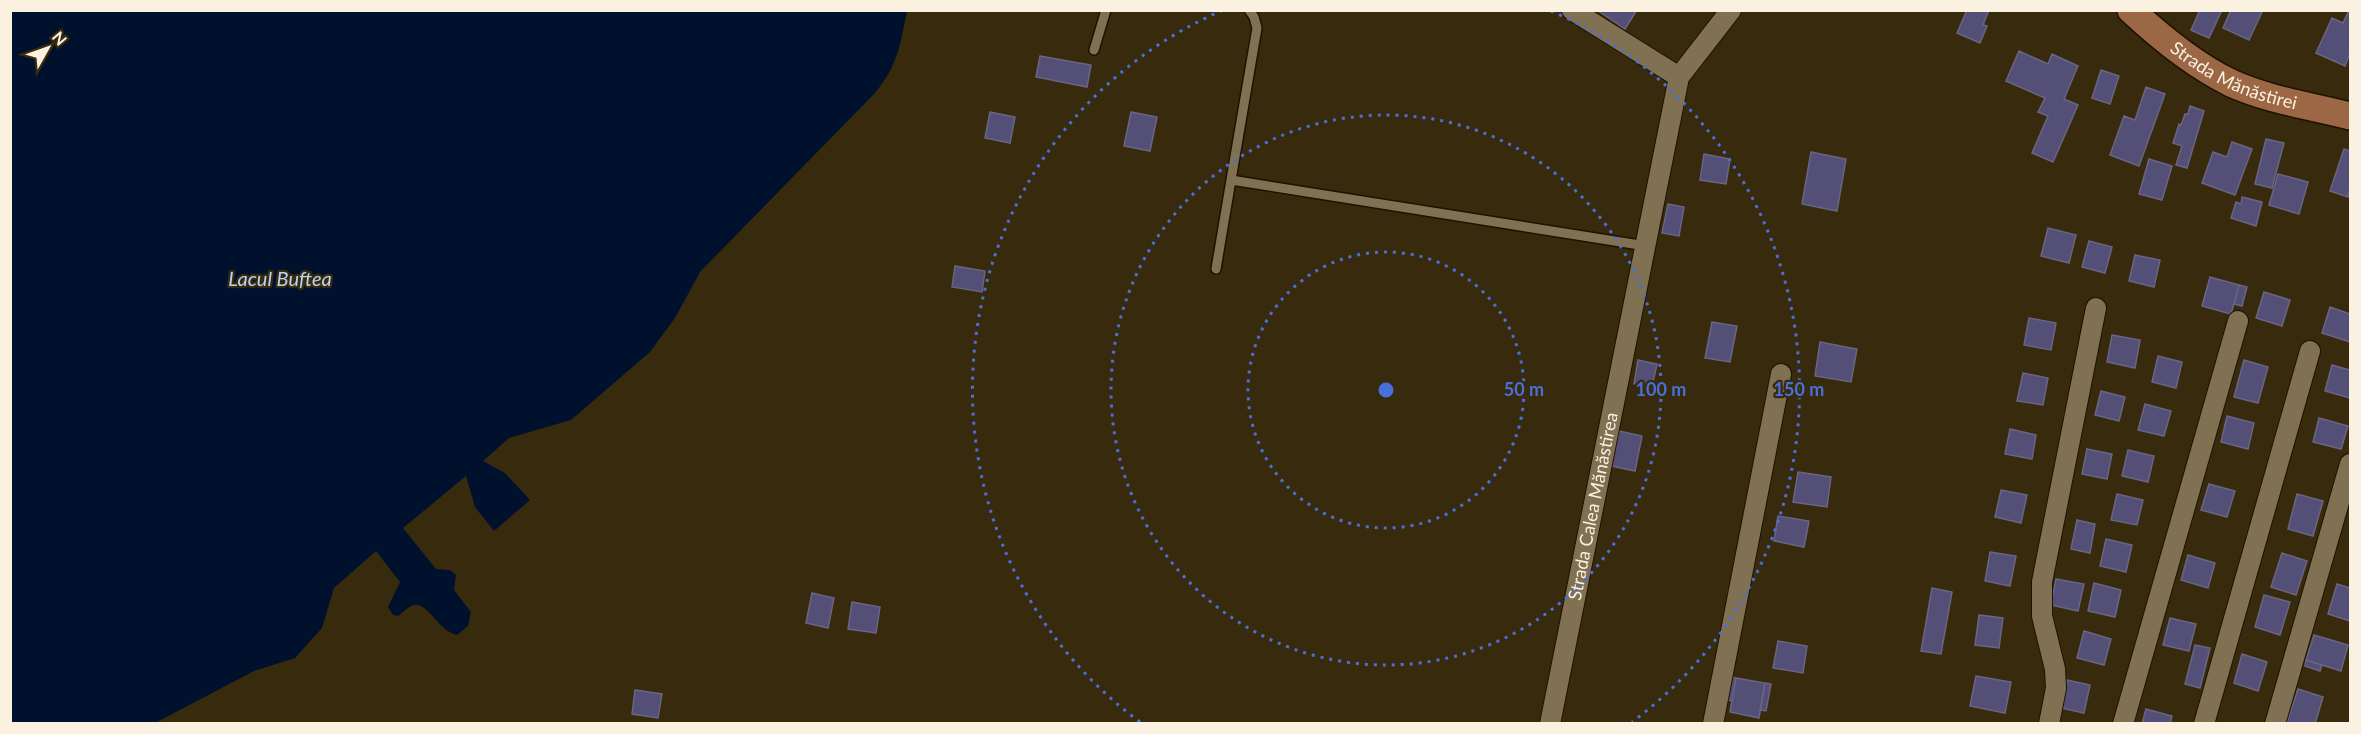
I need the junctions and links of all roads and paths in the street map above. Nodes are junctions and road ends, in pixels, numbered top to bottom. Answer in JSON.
{"nodes":[{"id":1,"x":1106,"y":10,"type":"edge"},
{"id":2,"x":1249,"y":10,"type":"edge"},
{"id":3,"x":1572,"y":10,"type":"edge"},
{"id":4,"x":1731,"y":10,"type":"edge"},
{"id":5,"x":2131,"y":10,"type":"edge"},
{"id":6,"x":1094,"y":50,"type":"dead end"},
{"id":7,"x":1679,"y":77,"type":"junction"},
{"id":8,"x":2350,"y":116,"type":"edge"},
{"id":9,"x":1231,"y":180,"type":"junction"},
{"id":10,"x":1646,"y":246,"type":"junction"},
{"id":11,"x":1216,"y":269,"type":"dead end"},
{"id":12,"x":2096,"y":308,"type":"dead end"},
{"id":13,"x":2238,"y":321,"type":"dead end"},
{"id":14,"x":2310,"y":351,"type":"dead end"},
{"id":15,"x":1781,"y":374,"type":"dead end"},
{"id":16,"x":2350,"y":464,"type":"edge"},
{"id":17,"x":1550,"y":723,"type":"edge"},
{"id":18,"x":1713,"y":723,"type":"edge"},
{"id":19,"x":2049,"y":723,"type":"edge"},
{"id":20,"x":2123,"y":723,"type":"edge"},
{"id":21,"x":2204,"y":723,"type":"edge"},
{"id":22,"x":2275,"y":723,"type":"edge"}],
"edges":[{"from":1,"to":6,"type":"lane"},
{"from":2,"to":9,"type":"lane"},
{"from":3,"to":7,"type":"street"},
{"from":4,"to":7,"type":"street","name":"Strada Calea Mănăstirea"},
{"from":5,"to":8,"type":"street","name":"Strada Mănăstirei"},
{"from":7,"to":10,"type":"street","name":"Strada Calea Mănăstirea"},
{"from":9,"to":10,"type":"lane"},
{"from":9,"to":11,"type":"lane"},
{"from":10,"to":17,"type":"street","name":"Strada Calea Mănăstirea"},
{"from":12,"to":19,"type":"street"},
{"from":13,"to":20,"type":"street"},
{"from":14,"to":21,"type":"street"},
{"from":15,"to":18,"type":"street"},
{"from":16,"to":22,"type":"street"}]}
